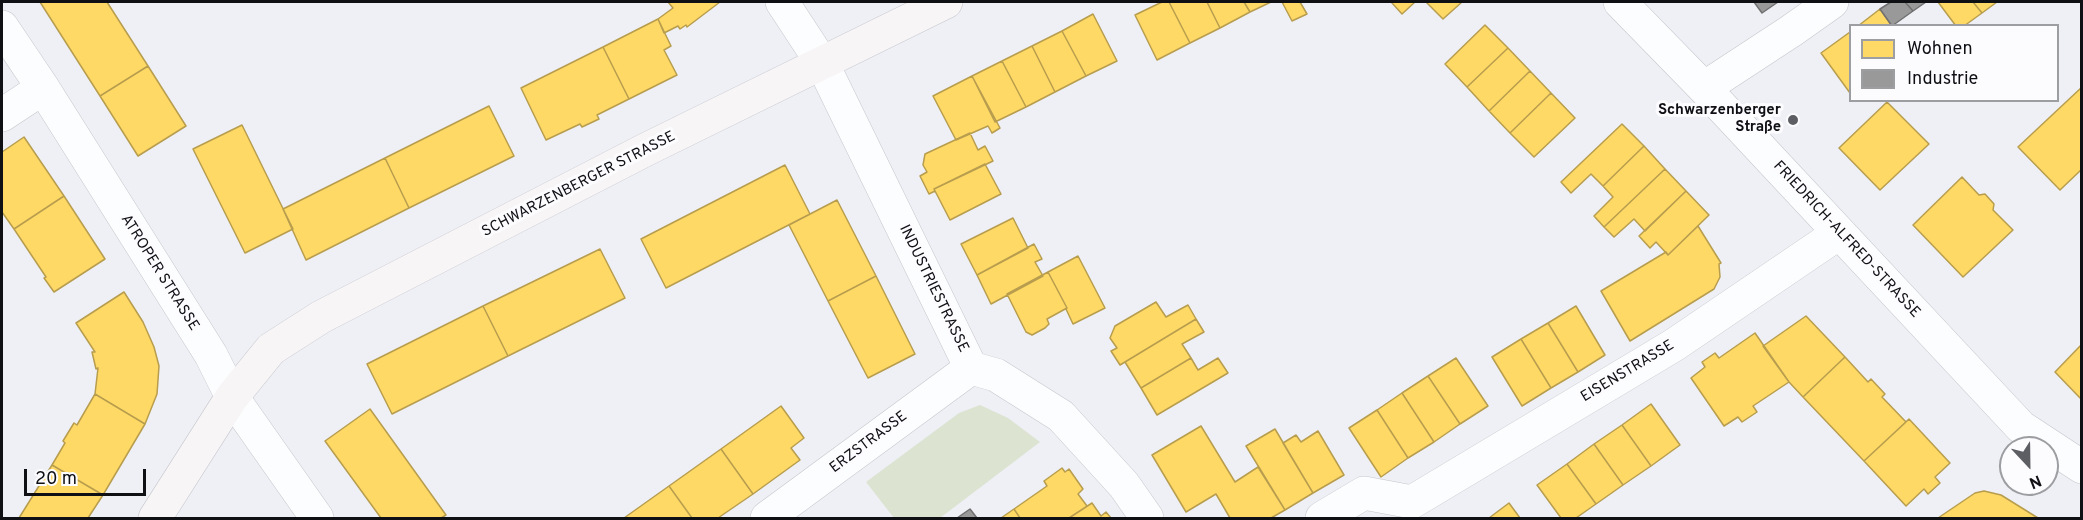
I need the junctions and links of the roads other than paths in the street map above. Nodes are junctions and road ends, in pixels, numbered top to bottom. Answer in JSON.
{"nodes":[{"id":1,"x":782,"y":2,"type":"edge"},
{"id":2,"x":946,"y":2,"type":"edge"},
{"id":3,"x":1620,"y":2,"type":"edge"},
{"id":4,"x":1832,"y":2,"type":"edge"},
{"id":5,"x":2,"y":27,"type":"edge"},
{"id":6,"x":822,"y":63,"type":"junction"},
{"id":7,"x":43,"y":88,"type":"junction"},
{"id":8,"x":1704,"y":88,"type":"junction"},
{"id":9,"x":2,"y":115,"type":"edge"},
{"id":10,"x":1839,"y":233,"type":"junction"},
{"id":11,"x":971,"y":368,"type":"junction"},
{"id":12,"x":232,"y":397,"type":"junction"},
{"id":13,"x":2082,"y":467,"type":"edge"},
{"id":14,"x":1411,"y":510,"type":"edge"},
{"id":15,"x":155,"y":519,"type":"edge"},
{"id":16,"x":316,"y":519,"type":"edge"},
{"id":17,"x":768,"y":519,"type":"edge"},
{"id":18,"x":1147,"y":519,"type":"edge"},
{"id":19,"x":1322,"y":519,"type":"edge"}],
"edges":[{"from":1,"to":6,"type":"street","name":"INDUSTRIESTRASSE"},
{"from":2,"to":6,"type":"main road","name":"SCHWARZENBERGER STRASSE"},
{"from":3,"to":8,"type":"street","name":"FRIEDRICH-ALFRED-STRASSE"},
{"from":4,"to":8,"type":"street"},
{"from":5,"to":7,"type":"street","name":"ATROPER STRASSE"},
{"from":6,"to":11,"type":"street","name":"INDUSTRIESTRASSE"},
{"from":6,"to":12,"type":"main road","name":"SCHWARZENBERGER STRASSE"},
{"from":7,"to":9,"type":"street"},
{"from":7,"to":12,"type":"street","name":"ATROPER STRASSE"},
{"from":8,"to":10,"type":"street","name":"FRIEDRICH-ALFRED-STRASSE"},
{"from":10,"to":13,"type":"street","name":"FRIEDRICH-ALFRED-STRASSE"},
{"from":10,"to":14,"type":"street","name":"EISENSTRASSE"},
{"from":11,"to":17,"type":"street","name":"ERZSTRASSE"},
{"from":11,"to":18,"type":"street","name":"INDUSTRIESTRASSE"},
{"from":12,"to":15,"type":"main road","name":"SCHWARZENBERGER STRASSE"},
{"from":12,"to":16,"type":"street","name":"ATROPER STRASSE"},
{"from":14,"to":19,"type":"street","name":"EISENSTRASSE"}]}
